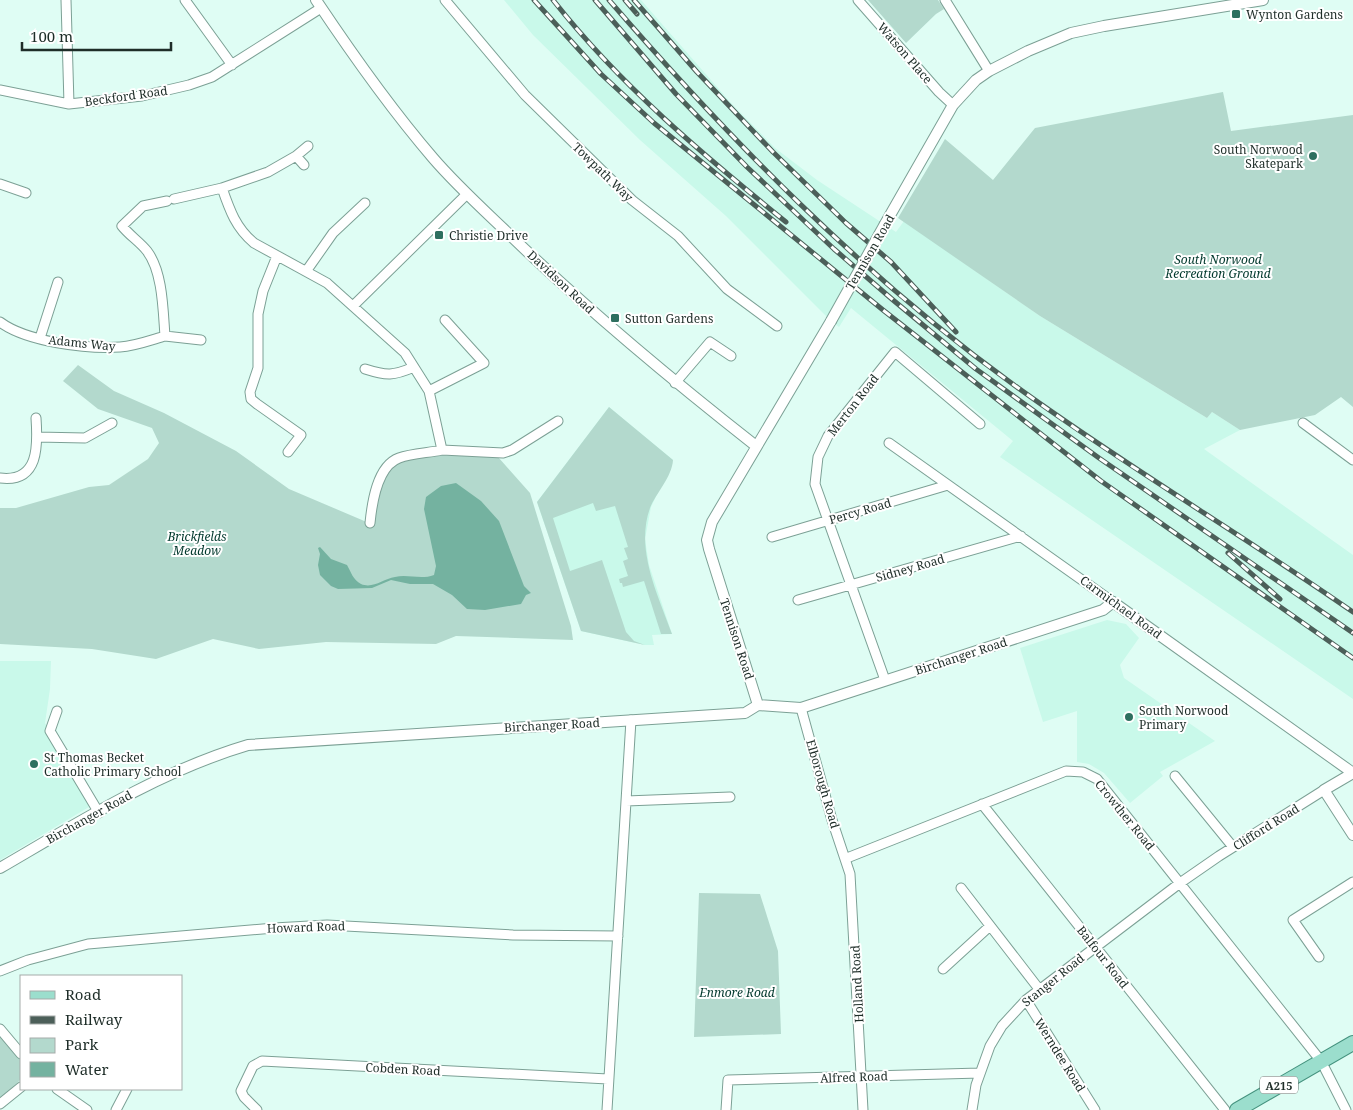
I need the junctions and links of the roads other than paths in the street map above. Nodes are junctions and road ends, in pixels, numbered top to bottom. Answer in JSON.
{"nodes":[{"id":1,"x":66,"y":0,"type":"edge"},
{"id":2,"x":185,"y":0,"type":"edge"},
{"id":3,"x":445,"y":0,"type":"edge"},
{"id":4,"x":858,"y":0,"type":"edge"},
{"id":5,"x":944,"y":0,"type":"edge"},
{"id":6,"x":1263,"y":0,"type":"edge"},
{"id":7,"x":318,"y":4,"type":"edge"},
{"id":8,"x":232,"y":65,"type":"junction"},
{"id":9,"x":989,"y":71,"type":"junction"},
{"id":10,"x":0,"y":90,"type":"edge"},
{"id":11,"x":69,"y":104,"type":"junction"},
{"id":12,"x":953,"y":105,"type":"junction"},
{"id":13,"x":308,"y":146,"type":"dead end"},
{"id":14,"x":296,"y":156,"type":"junction"},
{"id":15,"x":304,"y":165,"type":"dead end"},
{"id":16,"x":0,"y":184,"type":"edge"},
{"id":17,"x":222,"y":188,"type":"junction"},
{"id":18,"x":26,"y":193,"type":"dead end"},
{"id":19,"x":467,"y":194,"type":"junction"},
{"id":20,"x":365,"y":203,"type":"dead end"},
{"id":21,"x":277,"y":256,"type":"junction"},
{"id":22,"x":307,"y":270,"type":"junction"},
{"id":23,"x":58,"y":282,"type":"dead end"},
{"id":24,"x":353,"y":306,"type":"junction"},
{"id":25,"x":445,"y":320,"type":"dead end"},
{"id":26,"x":0,"y":322,"type":"edge"},
{"id":27,"x":778,"y":326,"type":"dead end"},
{"id":28,"x":165,"y":336,"type":"junction"},
{"id":29,"x":40,"y":338,"type":"junction"},
{"id":30,"x":201,"y":340,"type":"dead end"},
{"id":31,"x":731,"y":356,"type":"dead end"},
{"id":32,"x":414,"y":367,"type":"junction"},
{"id":33,"x":365,"y":369,"type":"dead end"},
{"id":34,"x":675,"y":383,"type":"junction"},
{"id":35,"x":429,"y":391,"type":"junction"},
{"id":36,"x":36,"y":418,"type":"dead end"},
{"id":37,"x":558,"y":421,"type":"dead end"},
{"id":38,"x":1303,"y":422,"type":"dead end"},
{"id":39,"x":112,"y":423,"type":"dead end"},
{"id":40,"x":980,"y":424,"type":"dead end"},
{"id":41,"x":37,"y":437,"type":"junction"},
{"id":42,"x":889,"y":443,"type":"dead end"},
{"id":43,"x":756,"y":446,"type":"junction"},
{"id":44,"x":442,"y":450,"type":"junction"},
{"id":45,"x":288,"y":452,"type":"dead end"},
{"id":46,"x":1353,"y":460,"type":"edge"},
{"id":47,"x":0,"y":478,"type":"edge"},
{"id":48,"x":948,"y":486,"type":"junction"},
{"id":49,"x":827,"y":521,"type":"junction"},
{"id":50,"x":370,"y":523,"type":"dead end"},
{"id":51,"x":772,"y":536,"type":"dead end"},
{"id":52,"x":1021,"y":536,"type":"junction"},
{"id":53,"x":851,"y":586,"type":"junction"},
{"id":54,"x":798,"y":600,"type":"dead end"},
{"id":55,"x":1112,"y":602,"type":"junction"},
{"id":56,"x":885,"y":680,"type":"junction"},
{"id":57,"x":758,"y":705,"type":"junction"},
{"id":58,"x":801,"y":708,"type":"junction"},
{"id":59,"x":57,"y":711,"type":"dead end"},
{"id":60,"x":631,"y":720,"type":"junction"},
{"id":61,"x":1353,"y":773,"type":"edge"},
{"id":62,"x":1175,"y":776,"type":"dead end"},
{"id":63,"x":1324,"y":790,"type":"junction"},
{"id":64,"x":730,"y":797,"type":"dead end"},
{"id":65,"x":626,"y":801,"type":"junction"},
{"id":66,"x":982,"y":804,"type":"junction"},
{"id":67,"x":99,"y":812,"type":"junction"},
{"id":68,"x":1353,"y":835,"type":"edge"},
{"id":69,"x":1233,"y":847,"type":"junction"},
{"id":70,"x":846,"y":858,"type":"junction"},
{"id":71,"x":0,"y":868,"type":"edge"},
{"id":72,"x":1353,"y":882,"type":"edge"},
{"id":73,"x":1180,"y":884,"type":"junction"},
{"id":74,"x":961,"y":888,"type":"dead end"},
{"id":75,"x":990,"y":926,"type":"junction"},
{"id":76,"x":618,"y":936,"type":"junction"},
{"id":77,"x":1095,"y":947,"type":"junction"},
{"id":78,"x":1319,"y":957,"type":"dead end"},
{"id":79,"x":943,"y":969,"type":"dead end"},
{"id":80,"x":0,"y":971,"type":"edge"},
{"id":81,"x":1039,"y":989,"type":"junction"},
{"id":82,"x":1026,"y":1000,"type":"junction"},
{"id":83,"x":0,"y":1029,"type":"edge"},
{"id":84,"x":1353,"y":1043,"type":"edge"},
{"id":85,"x":20,"y":1053,"type":"edge"},
{"id":86,"x":1322,"y":1061,"type":"junction"},
{"id":87,"x":980,"y":1073,"type":"junction"},
{"id":88,"x":862,"y":1077,"type":"junction"},
{"id":89,"x":608,"y":1079,"type":"junction"},
{"id":90,"x":20,"y":1087,"type":"edge"},
{"id":91,"x":58,"y":1090,"type":"edge"},
{"id":92,"x":126,"y":1090,"type":"edge"},
{"id":93,"x":0,"y":1104,"type":"edge"},
{"id":94,"x":87,"y":1110,"type":"edge"},
{"id":95,"x":116,"y":1110,"type":"edge"},
{"id":96,"x":257,"y":1110,"type":"edge"},
{"id":97,"x":606,"y":1110,"type":"edge"},
{"id":98,"x":726,"y":1110,"type":"edge"},
{"id":99,"x":862,"y":1110,"type":"edge"},
{"id":100,"x":972,"y":1110,"type":"edge"},
{"id":101,"x":1094,"y":1110,"type":"edge"},
{"id":102,"x":1225,"y":1110,"type":"edge"},
{"id":103,"x":1237,"y":1110,"type":"edge"},
{"id":104,"x":1346,"y":1110,"type":"edge"}],
"edges":[{"from":1,"to":11,"type":"street"},
{"from":2,"to":8,"type":"street"},
{"from":3,"to":27,"type":"street","name":"Towpath Way"},
{"from":4,"to":12,"type":"street","name":"Watson Place"},
{"from":5,"to":9,"type":"street"},
{"from":6,"to":9,"type":"street","name":"Tennison Road"},
{"from":7,"to":8,"type":"street","name":"Beckford Road"},
{"from":7,"to":19,"type":"street","name":"Davidson Road"},
{"from":8,"to":11,"type":"street","name":"Beckford Road"},
{"from":9,"to":12,"type":"street","name":"Tennison Road"},
{"from":10,"to":11,"type":"street","name":"Beckford Road"},
{"from":12,"to":43,"type":"street","name":"Tennison Road","bridge":true},
{"from":13,"to":14,"type":"street"},
{"from":14,"to":15,"type":"street"},
{"from":14,"to":17,"type":"street"},
{"from":16,"to":18,"type":"street"},
{"from":17,"to":21,"type":"street"},
{"from":17,"to":28,"type":"street"},
{"from":19,"to":24,"type":"street"},
{"from":19,"to":34,"type":"street","name":"Davidson Road"},
{"from":20,"to":22,"type":"street"},
{"from":21,"to":22,"type":"street"},
{"from":21,"to":45,"type":"street"},
{"from":22,"to":24,"type":"street"},
{"from":23,"to":29,"type":"street"},
{"from":24,"to":32,"type":"street"},
{"from":25,"to":35,"type":"street"},
{"from":26,"to":29,"type":"street","name":"Adams Way"},
{"from":28,"to":29,"type":"street","name":"Adams Way"},
{"from":28,"to":30,"type":"street","name":"Adams Way"},
{"from":31,"to":34,"type":"street"},
{"from":32,"to":33,"type":"street"},
{"from":32,"to":35,"type":"street"},
{"from":34,"to":43,"type":"street","name":"Davidson Road"},
{"from":35,"to":44,"type":"street"},
{"from":36,"to":41,"type":"street"},
{"from":37,"to":44,"type":"street"},
{"from":38,"to":46,"type":"street"},
{"from":39,"to":41,"type":"street"},
{"from":40,"to":49,"type":"street","name":"Merton Road"},
{"from":41,"to":47,"type":"street"},
{"from":42,"to":48,"type":"street","name":"Carmichael Road"},
{"from":43,"to":57,"type":"street","name":"Tennison Road"},
{"from":44,"to":50,"type":"street"},
{"from":48,"to":49,"type":"street","name":"Percy Road"},
{"from":48,"to":52,"type":"street","name":"Carmichael Road"},
{"from":49,"to":51,"type":"street","name":"Percy Road"},
{"from":49,"to":53,"type":"street","name":"Merton Road"},
{"from":52,"to":53,"type":"street","name":"Sidney Road"},
{"from":52,"to":55,"type":"street","name":"Carmichael Road"},
{"from":53,"to":54,"type":"street","name":"Sidney Road"},
{"from":53,"to":56,"type":"street","name":"Merton Road"},
{"from":55,"to":56,"type":"street","name":"Birchanger Road"},
{"from":55,"to":61,"type":"street","name":"Carmichael Road"},
{"from":56,"to":58,"type":"street","name":"Birchanger Road"},
{"from":57,"to":58,"type":"street","name":"Birchanger Road"},
{"from":57,"to":60,"type":"street","name":"Birchanger Road"},
{"from":58,"to":70,"type":"street","name":"Elborough Road"},
{"from":59,"to":67,"type":"street"},
{"from":60,"to":65,"type":"street"},
{"from":60,"to":67,"type":"street","name":"Birchanger Road"},
{"from":61,"to":63,"type":"street","name":"Clifford Road"},
{"from":62,"to":69,"type":"street"},
{"from":63,"to":68,"type":"street"},
{"from":63,"to":69,"type":"street","name":"Clifford Road"},
{"from":64,"to":65,"type":"street"},
{"from":65,"to":76,"type":"street"},
{"from":66,"to":70,"type":"street","name":"Crowther Road"},
{"from":66,"to":73,"type":"street","name":"Crowther Road"},
{"from":66,"to":77,"type":"street","name":"Balfour Road"},
{"from":67,"to":71,"type":"street","name":"Birchanger Road"},
{"from":69,"to":73,"type":"street","name":"Clifford Road"},
{"from":70,"to":88,"type":"street","name":"Holland Road"},
{"from":72,"to":78,"type":"street"},
{"from":73,"to":77,"type":"street","name":"Stanger Road"},
{"from":73,"to":86,"type":"street","name":"Crowther Road"},
{"from":74,"to":75,"type":"street"},
{"from":75,"to":79,"type":"street"},
{"from":75,"to":81,"type":"street"},
{"from":76,"to":80,"type":"street","name":"Howard Road"},
{"from":76,"to":89,"type":"street"},
{"from":77,"to":81,"type":"street","name":"Stanger Road"},
{"from":77,"to":102,"type":"street","name":"Balfour Road"},
{"from":81,"to":82,"type":"street","name":"Stanger Road"},
{"from":82,"to":87,"type":"street","name":"Stanger Road"},
{"from":82,"to":101,"type":"street","name":"Werndee Road"},
{"from":83,"to":85,"type":"street"},
{"from":84,"to":86,"type":"main road","number":"A215"},
{"from":86,"to":103,"type":"main road","number":"A215"},
{"from":86,"to":104,"type":"street","name":"Crowther Road"},
{"from":87,"to":88,"type":"street","name":"Alfred Road"},
{"from":87,"to":100,"type":"street","name":"Stanger Road"},
{"from":88,"to":98,"type":"street","name":"Alfred Road"},
{"from":88,"to":99,"type":"street","name":"Holland Road"},
{"from":89,"to":96,"type":"street","name":"Cobden Road"},
{"from":89,"to":97,"type":"street"},
{"from":90,"to":93,"type":"street"},
{"from":91,"to":94,"type":"street"},
{"from":92,"to":95,"type":"street"}]}
